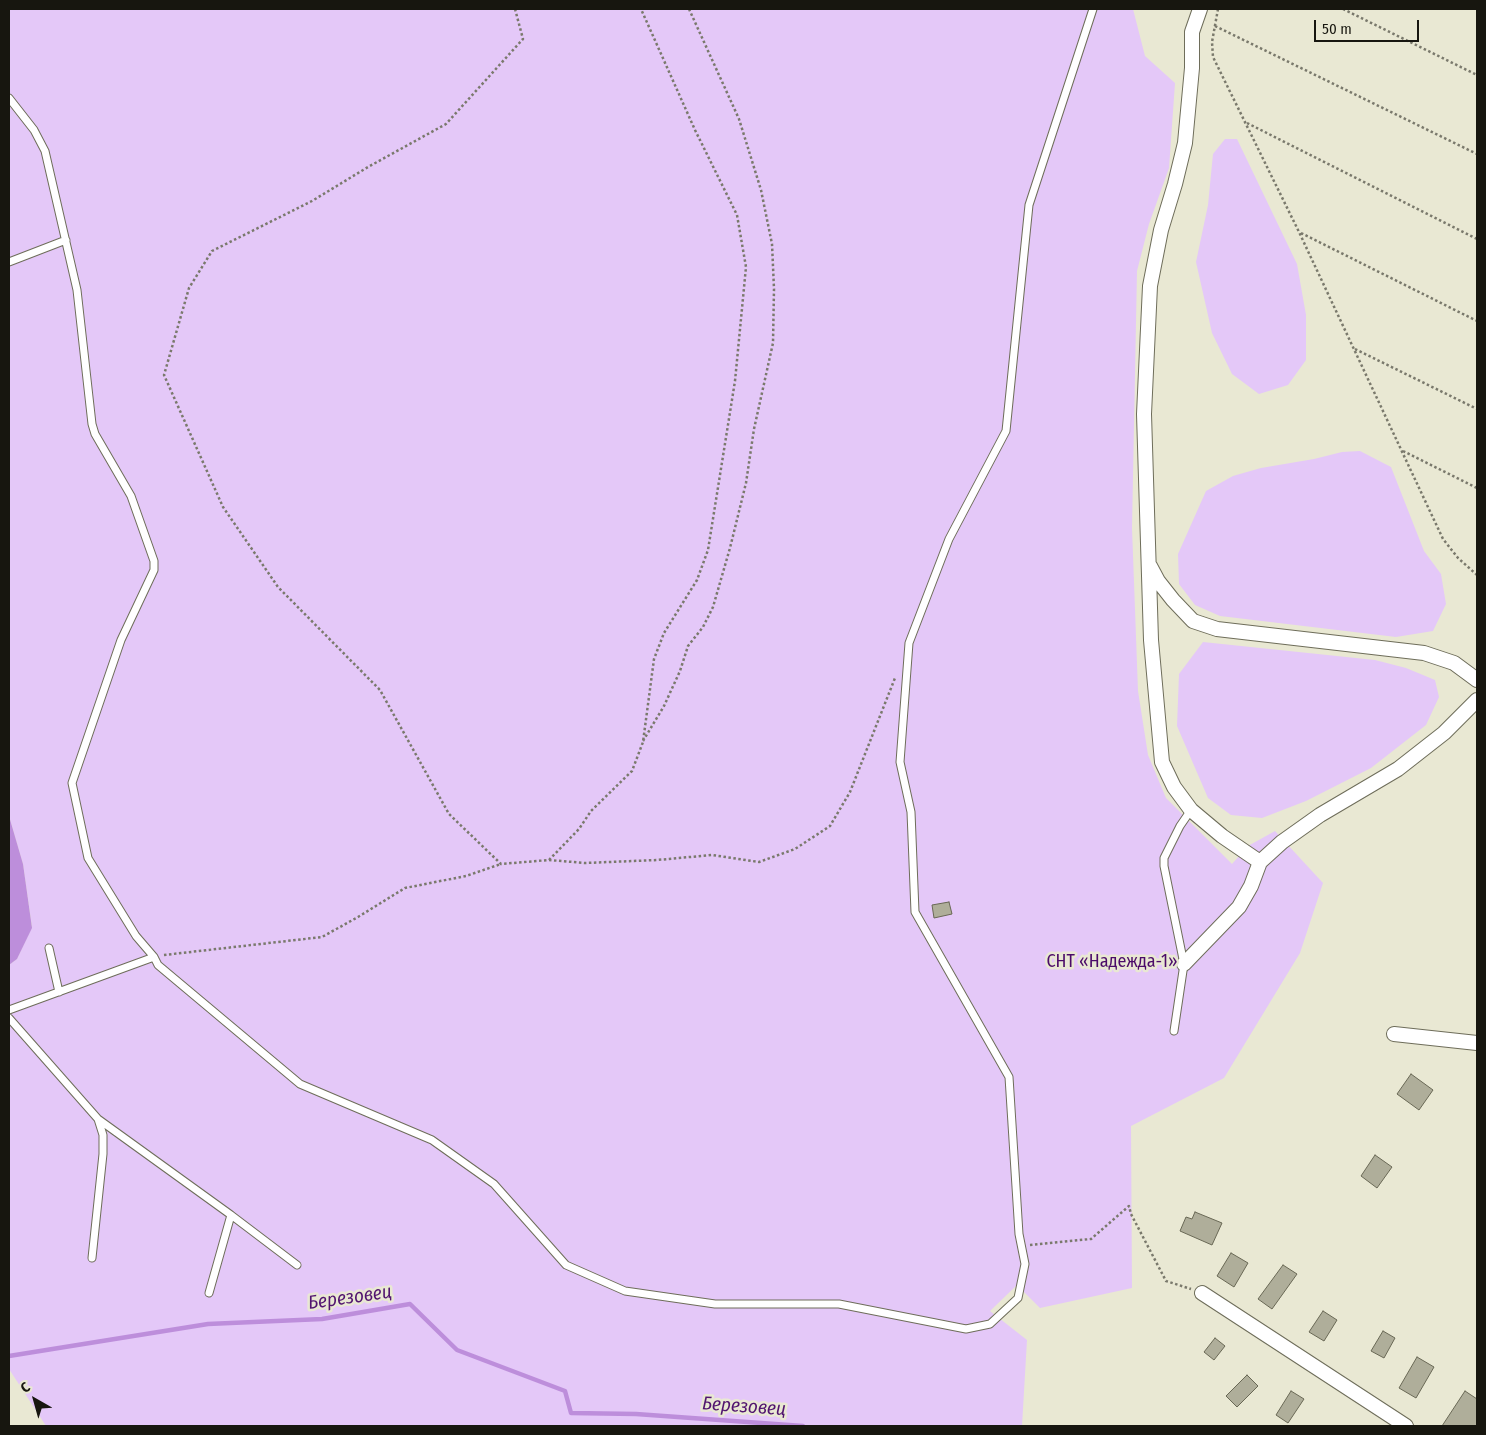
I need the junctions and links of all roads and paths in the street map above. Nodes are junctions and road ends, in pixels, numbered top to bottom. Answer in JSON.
{"nodes":[{"id":1,"x":515,"y":9,"type":"edge"},
{"id":2,"x":641,"y":9,"type":"edge"},
{"id":3,"x":689,"y":9,"type":"edge"},
{"id":4,"x":1093,"y":9,"type":"edge"},
{"id":5,"x":1200,"y":9,"type":"edge"},
{"id":6,"x":1218,"y":9,"type":"edge"},
{"id":7,"x":1343,"y":9,"type":"edge"},
{"id":8,"x":1215,"y":26,"type":"junction"},
{"id":9,"x":1477,"y":75,"type":"edge"},
{"id":10,"x":9,"y":98,"type":"edge"},
{"id":11,"x":1245,"y":122,"type":"junction"},
{"id":12,"x":1477,"y":154,"type":"edge"},
{"id":13,"x":1299,"y":232,"type":"junction"},
{"id":14,"x":1477,"y":239,"type":"edge"},
{"id":15,"x":66,"y":240,"type":"junction"},
{"id":16,"x":9,"y":262,"type":"edge"},
{"id":17,"x":1477,"y":321,"type":"edge"},
{"id":18,"x":1353,"y":349,"type":"junction"},
{"id":19,"x":1477,"y":409,"type":"edge"},
{"id":20,"x":1401,"y":450,"type":"junction"},
{"id":21,"x":1477,"y":488,"type":"edge"},
{"id":22,"x":1149,"y":563,"type":"junction"},
{"id":23,"x":1477,"y":575,"type":"edge"},
{"id":24,"x":895,"y":676,"type":"dead end"},
{"id":25,"x":1477,"y":680,"type":"edge"},
{"id":26,"x":1477,"y":700,"type":"edge"},
{"id":27,"x":643,"y":742,"type":"junction"},
{"id":28,"x":1191,"y":810,"type":"junction"},
{"id":29,"x":549,"y":860,"type":"junction"},
{"id":30,"x":1260,"y":862,"type":"junction"},
{"id":31,"x":500,"y":864,"type":"junction"},
{"id":32,"x":49,"y":948,"type":"dead end"},
{"id":33,"x":154,"y":957,"type":"junction"},
{"id":34,"x":1184,"y":964,"type":"junction"},
{"id":35,"x":59,"y":992,"type":"junction"},
{"id":36,"x":9,"y":1010,"type":"edge"},
{"id":37,"x":9,"y":1018,"type":"edge"},
{"id":38,"x":1174,"y":1031,"type":"dead end"},
{"id":39,"x":1394,"y":1034,"type":"dead end"},
{"id":40,"x":1477,"y":1043,"type":"edge"},
{"id":41,"x":98,"y":1119,"type":"junction"},
{"id":42,"x":231,"y":1215,"type":"junction"},
{"id":43,"x":1021,"y":1246,"type":"junction"},
{"id":44,"x":92,"y":1258,"type":"dead end"},
{"id":45,"x":297,"y":1265,"type":"dead end"},
{"id":46,"x":209,"y":1293,"type":"dead end"},
{"id":47,"x":1202,"y":1293,"type":"joint"},
{"id":48,"x":1406,"y":1426,"type":"edge"}],
"edges":[{"from":1,"to":31,"type":"path"},
{"from":2,"to":27,"type":"path"},
{"from":3,"to":27,"type":"path"},
{"from":4,"to":43,"type":"lane"},
{"from":5,"to":22,"type":"street"},
{"from":6,"to":8,"type":"path"},
{"from":7,"to":9,"type":"path"},
{"from":8,"to":11,"type":"path"},
{"from":8,"to":12,"type":"path"},
{"from":10,"to":15,"type":"lane"},
{"from":11,"to":13,"type":"path"},
{"from":11,"to":14,"type":"path"},
{"from":13,"to":17,"type":"path"},
{"from":13,"to":18,"type":"path"},
{"from":15,"to":16,"type":"lane"},
{"from":15,"to":33,"type":"lane"},
{"from":18,"to":19,"type":"path"},
{"from":18,"to":20,"type":"path"},
{"from":20,"to":21,"type":"path"},
{"from":20,"to":23,"type":"path"},
{"from":22,"to":25,"type":"street"},
{"from":22,"to":28,"type":"street"},
{"from":24,"to":29,"type":"path"},
{"from":26,"to":30,"type":"street"},
{"from":27,"to":29,"type":"path"},
{"from":28,"to":30,"type":"street"},
{"from":28,"to":34,"type":"lane"},
{"from":29,"to":31,"type":"path"},
{"from":30,"to":34,"type":"street"},
{"from":31,"to":33,"type":"path"},
{"from":32,"to":35,"type":"lane"},
{"from":33,"to":35,"type":"lane"},
{"from":33,"to":43,"type":"lane"},
{"from":34,"to":38,"type":"lane"},
{"from":35,"to":36,"type":"lane"},
{"from":37,"to":41,"type":"lane"},
{"from":39,"to":40,"type":"street"},
{"from":41,"to":42,"type":"lane"},
{"from":41,"to":44,"type":"lane"},
{"from":42,"to":45,"type":"lane"},
{"from":42,"to":46,"type":"lane"},
{"from":43,"to":47,"type":"path"},
{"from":47,"to":48,"type":"street"}]}
